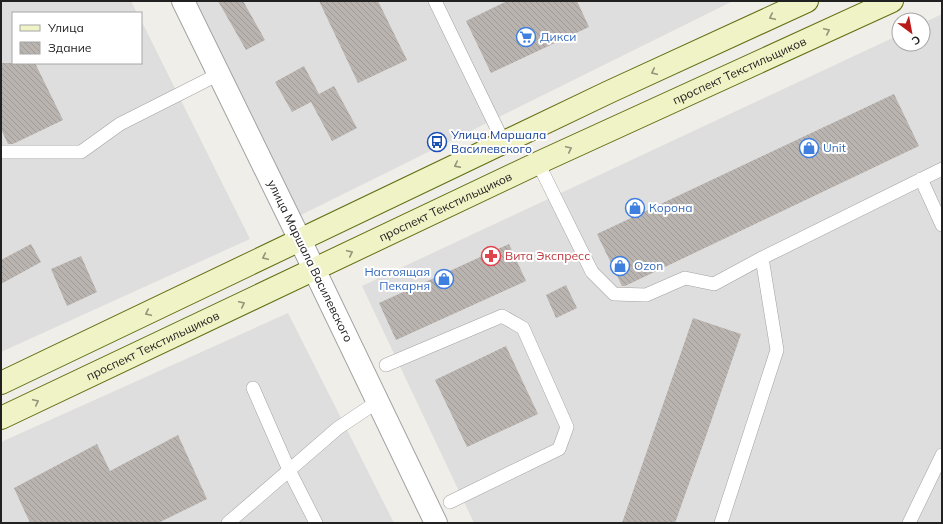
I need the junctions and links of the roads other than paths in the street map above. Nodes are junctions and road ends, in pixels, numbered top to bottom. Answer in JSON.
{"nodes":[{"id":1,"x":183,"y":1,"type":"edge"},
{"id":2,"x":435,"y":1,"type":"edge"},
{"id":3,"x":807,"y":1,"type":"edge"},
{"id":4,"x":892,"y":1,"type":"edge"},
{"id":5,"x":219,"y":74,"type":"junction"},
{"id":6,"x":504,"y":143,"type":"junction"},
{"id":7,"x":1,"y":152,"type":"edge"},
{"id":8,"x":538,"y":163,"type":"junction"},
{"id":9,"x":942,"y":169,"type":"edge"},
{"id":10,"x":921,"y":179,"type":"junction"},
{"id":11,"x":942,"y":225,"type":"edge"},
{"id":12,"x":300,"y":240,"type":"junction"},
{"id":13,"x":762,"y":258,"type":"junction"},
{"id":14,"x":315,"y":270,"type":"junction"},
{"id":15,"x":386,"y":365,"type":"dead end"},
{"id":16,"x":1,"y":383,"type":"edge"},
{"id":17,"x":253,"y":388,"type":"dead end"},
{"id":18,"x":377,"y":402,"type":"junction"},
{"id":19,"x":1,"y":418,"type":"edge"},
{"id":20,"x":942,"y":455,"type":"edge"},
{"id":21,"x":289,"y":470,"type":"junction"},
{"id":22,"x":450,"y":502,"type":"dead end"},
{"id":23,"x":228,"y":523,"type":"edge"},
{"id":24,"x":316,"y":523,"type":"edge"},
{"id":25,"x":436,"y":523,"type":"edge"},
{"id":26,"x":721,"y":523,"type":"edge"},
{"id":27,"x":909,"y":523,"type":"edge"}],
"edges":[{"from":1,"to":5,"type":"street","name":"улица Маршала Василевского"},
{"from":2,"to":6,"type":"lane"},
{"from":3,"to":6,"type":"main road","one_way":true},
{"from":8,"to":4,"type":"main road","name":"проспект Текстильщиков","one_way":true},
{"from":5,"to":7,"type":"lane"},
{"from":5,"to":12,"type":"street","name":"улица Маршала Василевского"},
{"from":6,"to":12,"type":"main road","one_way":true},
{"from":8,"to":13,"type":"lane"},
{"from":14,"to":8,"type":"main road","name":"проспект Текстильщиков","one_way":true},
{"from":9,"to":10,"type":"lane"},
{"from":10,"to":11,"type":"lane"},
{"from":10,"to":13,"type":"lane"},
{"from":12,"to":14,"type":"street","name":"улица Маршала Василевского"},
{"from":12,"to":16,"type":"main road","one_way":true},
{"from":13,"to":26,"type":"lane"},
{"from":14,"to":18,"type":"street","name":"улица Маршала Василевского"},
{"from":19,"to":14,"type":"main road","name":"проспект Текстильщиков","one_way":true},
{"from":15,"to":22,"type":"lane"},
{"from":17,"to":21,"type":"lane"},
{"from":18,"to":21,"type":"lane"},
{"from":18,"to":25,"type":"street","name":"улица Маршала Василевского"},
{"from":20,"to":27,"type":"lane"},
{"from":21,"to":23,"type":"lane"},
{"from":21,"to":24,"type":"lane"}]}
